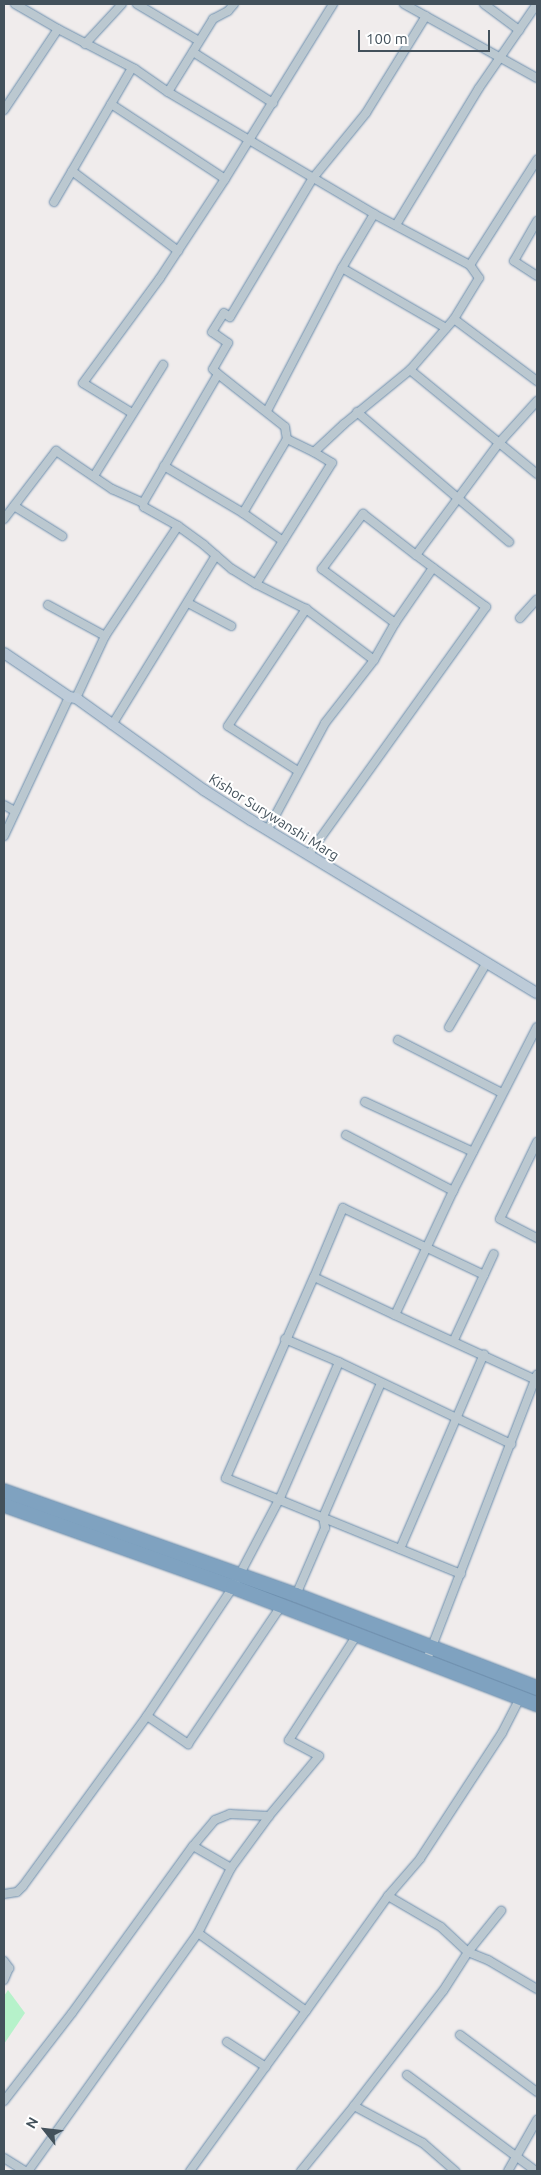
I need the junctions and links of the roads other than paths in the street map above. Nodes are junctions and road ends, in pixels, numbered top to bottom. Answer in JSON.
{"nodes":[{"id":1,"x":15,"y":4,"type":"edge"},
{"id":2,"x":122,"y":4,"type":"edge"},
{"id":3,"x":137,"y":4,"type":"edge"},
{"id":4,"x":234,"y":4,"type":"edge"},
{"id":5,"x":333,"y":4,"type":"edge"},
{"id":6,"x":404,"y":4,"type":"edge"},
{"id":7,"x":484,"y":4,"type":"edge"},
{"id":8,"x":537,"y":4,"type":"edge"},
{"id":9,"x":426,"y":16,"type":"junction"},
{"id":10,"x":58,"y":29,"type":"junction"},
{"id":11,"x":519,"y":30,"type":"junction"},
{"id":12,"x":200,"y":41,"type":"junction"},
{"id":13,"x":85,"y":44,"type":"junction"},
{"id":14,"x":193,"y":52,"type":"junction"},
{"id":15,"x":501,"y":57,"type":"junction"},
{"id":16,"x":132,"y":68,"type":"junction"},
{"id":17,"x":537,"y":78,"type":"edge"},
{"id":18,"x":168,"y":92,"type":"junction"},
{"id":19,"x":273,"y":103,"type":"junction"},
{"id":20,"x":111,"y":104,"type":"junction"},
{"id":21,"x":4,"y":109,"type":"edge"},
{"id":22,"x":250,"y":140,"type":"junction"},
{"id":23,"x":537,"y":162,"type":"edge"},
{"id":24,"x":72,"y":170,"type":"junction"},
{"id":25,"x":313,"y":178,"type":"junction"},
{"id":26,"x":225,"y":179,"type":"junction"},
{"id":27,"x":54,"y":202,"type":"dead end"},
{"id":28,"x":374,"y":214,"type":"junction"},
{"id":29,"x":537,"y":221,"type":"edge"},
{"id":30,"x":396,"y":225,"type":"junction"},
{"id":31,"x":178,"y":251,"type":"junction"},
{"id":32,"x":470,"y":266,"type":"junction"},
{"id":33,"x":342,"y":268,"type":"junction"},
{"id":34,"x":537,"y":276,"type":"edge"},
{"id":35,"x":454,"y":319,"type":"junction"},
{"id":36,"x":446,"y":328,"type":"junction"},
{"id":37,"x":163,"y":365,"type":"dead end"},
{"id":38,"x":410,"y":370,"type":"junction"},
{"id":39,"x":218,"y":374,"type":"junction"},
{"id":40,"x":537,"y":381,"type":"edge"},
{"id":41,"x":537,"y":401,"type":"edge"},
{"id":42,"x":266,"y":411,"type":"junction"},
{"id":43,"x":357,"y":412,"type":"junction"},
{"id":44,"x":132,"y":413,"type":"junction"},
{"id":45,"x":287,"y":439,"type":"junction"},
{"id":46,"x":499,"y":443,"type":"junction"},
{"id":47,"x":314,"y":452,"type":"junction"},
{"id":48,"x":164,"y":466,"type":"junction"},
{"id":49,"x":537,"y":474,"type":"edge"},
{"id":50,"x":94,"y":476,"type":"junction"},
{"id":51,"x":459,"y":500,"type":"junction"},
{"id":52,"x":143,"y":504,"type":"junction"},
{"id":53,"x":14,"y":506,"type":"junction"},
{"id":54,"x":243,"y":513,"type":"junction"},
{"id":55,"x":4,"y":519,"type":"edge"},
{"id":56,"x":178,"y":526,"type":"junction"},
{"id":57,"x":62,"y":536,"type":"dead end"},
{"id":58,"x":283,"y":541,"type":"junction"},
{"id":59,"x":509,"y":542,"type":"dead end"},
{"id":60,"x":216,"y":555,"type":"junction"},
{"id":61,"x":416,"y":555,"type":"junction"},
{"id":62,"x":433,"y":568,"type":"junction"},
{"id":63,"x":256,"y":584,"type":"junction"},
{"id":64,"x":537,"y":599,"type":"edge"},
{"id":65,"x":188,"y":603,"type":"junction"},
{"id":66,"x":48,"y":605,"type":"dead end"},
{"id":67,"x":306,"y":609,"type":"junction"},
{"id":68,"x":520,"y":618,"type":"dead end"},
{"id":69,"x":395,"y":623,"type":"junction"},
{"id":70,"x":231,"y":626,"type":"dead end"},
{"id":71,"x":105,"y":636,"type":"junction"},
{"id":72,"x":4,"y":653,"type":"edge"},
{"id":73,"x":374,"y":660,"type":"junction"},
{"id":74,"x":73,"y":697,"type":"junction"},
{"id":75,"x":112,"y":725,"type":"junction"},
{"id":76,"x":298,"y":771,"type":"junction"},
{"id":77,"x":4,"y":805,"type":"edge"},
{"id":78,"x":15,"y":812,"type":"junction"},
{"id":79,"x":268,"y":829,"type":"junction"},
{"id":80,"x":4,"y":836,"type":"edge"},
{"id":81,"x":310,"y":854,"type":"junction"},
{"id":82,"x":486,"y":964,"type":"junction"},
{"id":83,"x":537,"y":994,"type":"edge"},
{"id":84,"x":448,"y":1027,"type":"dead end"},
{"id":85,"x":537,"y":1028,"type":"edge"},
{"id":86,"x":398,"y":1040,"type":"dead end"},
{"id":87,"x":502,"y":1093,"type":"junction"},
{"id":88,"x":365,"y":1102,"type":"dead end"},
{"id":89,"x":346,"y":1135,"type":"dead end"},
{"id":90,"x":537,"y":1142,"type":"edge"},
{"id":91,"x":473,"y":1152,"type":"junction"},
{"id":92,"x":453,"y":1191,"type":"junction"},
{"id":93,"x":537,"y":1238,"type":"edge"},
{"id":94,"x":424,"y":1248,"type":"junction"},
{"id":95,"x":494,"y":1254,"type":"dead end"},
{"id":96,"x":484,"y":1275,"type":"junction"},
{"id":97,"x":314,"y":1277,"type":"junction"},
{"id":98,"x":395,"y":1315,"type":"junction"},
{"id":99,"x":286,"y":1340,"type":"junction"},
{"id":100,"x":454,"y":1340,"type":"junction"},
{"id":101,"x":484,"y":1354,"type":"junction"},
{"id":102,"x":339,"y":1362,"type":"junction"},
{"id":103,"x":536,"y":1378,"type":"edge"},
{"id":104,"x":381,"y":1383,"type":"junction"},
{"id":105,"x":456,"y":1418,"type":"junction"},
{"id":106,"x":511,"y":1444,"type":"junction"},
{"id":107,"x":4,"y":1492,"type":"edge"},
{"id":108,"x":280,"y":1498,"type":"junction"},
{"id":109,"x":4,"y":1505,"type":"edge"},
{"id":110,"x":323,"y":1517,"type":"junction"},
{"id":111,"x":400,"y":1549,"type":"junction"},
{"id":112,"x":461,"y":1574,"type":"junction"},
{"id":113,"x":236,"y":1581,"type":"junction"},
{"id":114,"x":296,"y":1595,"type":"junction"},
{"id":115,"x":281,"y":1606,"type":"junction"},
{"id":116,"x":357,"y":1635,"type":"junction"},
{"id":117,"x":431,"y":1648,"type":"junction"},
{"id":118,"x":426,"y":1662,"type":"junction"},
{"id":119,"x":532,"y":1686,"type":"edge"},
{"id":120,"x":521,"y":1698,"type":"junction"},
{"id":121,"x":537,"y":1704,"type":"edge"},
{"id":122,"x":147,"y":1716,"type":"junction"},
{"id":123,"x":269,"y":1816,"type":"junction"},
{"id":124,"x":193,"y":1846,"type":"junction"},
{"id":125,"x":231,"y":1868,"type":"junction"},
{"id":126,"x":4,"y":1894,"type":"edge"},
{"id":127,"x":388,"y":1896,"type":"junction"},
{"id":128,"x":501,"y":1911,"type":"dead end"},
{"id":129,"x":198,"y":1933,"type":"junction"},
{"id":130,"x":468,"y":1952,"type":"junction"},
{"id":131,"x":4,"y":1961,"type":"edge"},
{"id":132,"x":4,"y":1980,"type":"edge"},
{"id":133,"x":537,"y":1989,"type":"edge"},
{"id":134,"x":306,"y":2011,"type":"junction"},
{"id":135,"x":460,"y":2035,"type":"dead end"},
{"id":136,"x":227,"y":2042,"type":"dead end"},
{"id":137,"x":266,"y":2067,"type":"junction"},
{"id":138,"x":408,"y":2075,"type":"dead end"},
{"id":139,"x":537,"y":2092,"type":"edge"},
{"id":140,"x":4,"y":2101,"type":"edge"},
{"id":141,"x":354,"y":2106,"type":"junction"},
{"id":142,"x":537,"y":2120,"type":"edge"},
{"id":143,"x":516,"y":2156,"type":"junction"},
{"id":144,"x":4,"y":2158,"type":"edge"},
{"id":145,"x":26,"y":2171,"type":"edge"},
{"id":146,"x":190,"y":2171,"type":"edge"},
{"id":147,"x":302,"y":2171,"type":"edge"},
{"id":148,"x":455,"y":2171,"type":"edge"},
{"id":149,"x":508,"y":2171,"type":"edge"},
{"id":150,"x":536,"y":2171,"type":"edge"}],
"edges":[{"from":1,"to":10,"type":"street"},
{"from":2,"to":13,"type":"street"},
{"from":3,"to":12,"type":"street"},
{"from":4,"to":12,"type":"street"},
{"from":5,"to":19,"type":"street"},
{"from":6,"to":9,"type":"street"},
{"from":7,"to":11,"type":"street"},
{"from":8,"to":11,"type":"street"},
{"from":9,"to":15,"type":"street"},
{"from":9,"to":25,"type":"street"},
{"from":10,"to":13,"type":"street"},
{"from":10,"to":21,"type":"street"},
{"from":11,"to":15,"type":"street"},
{"from":12,"to":14,"type":"street"},
{"from":13,"to":16,"type":"street"},
{"from":14,"to":18,"type":"street"},
{"from":14,"to":19,"type":"street"},
{"from":15,"to":17,"type":"street"},
{"from":15,"to":30,"type":"street"},
{"from":16,"to":18,"type":"street"},
{"from":16,"to":20,"type":"street"},
{"from":18,"to":22,"type":"street"},
{"from":19,"to":22,"type":"street"},
{"from":20,"to":24,"type":"street"},
{"from":20,"to":26,"type":"street"},
{"from":22,"to":25,"type":"street"},
{"from":22,"to":26,"type":"street"},
{"from":23,"to":32,"type":"street"},
{"from":24,"to":27,"type":"street"},
{"from":24,"to":31,"type":"street"},
{"from":25,"to":28,"type":"street"},
{"from":25,"to":39,"type":"street"},
{"from":26,"to":31,"type":"street"},
{"from":28,"to":30,"type":"street"},
{"from":28,"to":33,"type":"street"},
{"from":29,"to":34,"type":"street"},
{"from":30,"to":32,"type":"street"},
{"from":31,"to":44,"type":"street"},
{"from":32,"to":35,"type":"street"},
{"from":33,"to":36,"type":"street"},
{"from":33,"to":42,"type":"street"},
{"from":35,"to":36,"type":"street"},
{"from":35,"to":40,"type":"street"},
{"from":36,"to":38,"type":"street"},
{"from":37,"to":44,"type":"street"},
{"from":38,"to":43,"type":"street"},
{"from":38,"to":46,"type":"street"},
{"from":39,"to":42,"type":"street"},
{"from":39,"to":48,"type":"street"},
{"from":41,"to":46,"type":"street"},
{"from":42,"to":45,"type":"street"},
{"from":43,"to":47,"type":"street"},
{"from":43,"to":51,"type":"street"},
{"from":44,"to":50,"type":"street"},
{"from":45,"to":47,"type":"street"},
{"from":45,"to":54,"type":"street"},
{"from":46,"to":49,"type":"street"},
{"from":46,"to":51,"type":"street"},
{"from":47,"to":58,"type":"street"},
{"from":48,"to":52,"type":"street"},
{"from":48,"to":54,"type":"street"},
{"from":50,"to":52,"type":"street"},
{"from":50,"to":53,"type":"street"},
{"from":51,"to":59,"type":"street"},
{"from":51,"to":61,"type":"street"},
{"from":52,"to":56,"type":"street"},
{"from":53,"to":55,"type":"street"},
{"from":53,"to":57,"type":"street"},
{"from":54,"to":58,"type":"street"},
{"from":56,"to":60,"type":"street"},
{"from":56,"to":71,"type":"street"},
{"from":58,"to":63,"type":"street"},
{"from":60,"to":63,"type":"street"},
{"from":60,"to":65,"type":"street"},
{"from":61,"to":62,"type":"street"},
{"from":61,"to":69,"type":"street"},
{"from":62,"to":69,"type":"street"},
{"from":62,"to":81,"type":"street"},
{"from":63,"to":67,"type":"street"},
{"from":64,"to":68,"type":"street"},
{"from":65,"to":70,"type":"street"},
{"from":65,"to":75,"type":"street"},
{"from":66,"to":71,"type":"street"},
{"from":67,"to":73,"type":"street"},
{"from":67,"to":76,"type":"street"},
{"from":69,"to":73,"type":"street"},
{"from":71,"to":74,"type":"street"},
{"from":72,"to":74,"type":"street","name":"Kishor Surywanshi Marg"},
{"from":73,"to":76,"type":"street"},
{"from":74,"to":75,"type":"street","name":"Kishor Surywanshi Marg"},
{"from":74,"to":78,"type":"street"},
{"from":75,"to":79,"type":"street","name":"Kishor Surywanshi Marg"},
{"from":76,"to":79,"type":"street"},
{"from":77,"to":78,"type":"street"},
{"from":78,"to":80,"type":"street"},
{"from":79,"to":81,"type":"street","name":"Kishor Surywanshi Marg"},
{"from":81,"to":82,"type":"street","name":"Kishor Surywanshi Marg"},
{"from":82,"to":83,"type":"street","name":"Kishor Surywanshi Marg"},
{"from":82,"to":84,"type":"street"},
{"from":85,"to":87,"type":"street"},
{"from":86,"to":87,"type":"street"},
{"from":87,"to":91,"type":"street"},
{"from":88,"to":91,"type":"street"},
{"from":89,"to":92,"type":"street"},
{"from":90,"to":93,"type":"street"},
{"from":91,"to":92,"type":"street"},
{"from":92,"to":94,"type":"street"},
{"from":94,"to":96,"type":"street"},
{"from":94,"to":97,"type":"street"},
{"from":94,"to":98,"type":"street"},
{"from":95,"to":96,"type":"street"},
{"from":96,"to":100,"type":"street"},
{"from":97,"to":98,"type":"street"},
{"from":97,"to":99,"type":"street"},
{"from":98,"to":100,"type":"street"},
{"from":99,"to":102,"type":"street"},
{"from":99,"to":108,"type":"street"},
{"from":100,"to":101,"type":"street"},
{"from":101,"to":103,"type":"street"},
{"from":101,"to":105,"type":"street"},
{"from":102,"to":104,"type":"street"},
{"from":102,"to":108,"type":"street"},
{"from":103,"to":106,"type":"street"},
{"from":104,"to":105,"type":"street"},
{"from":104,"to":110,"type":"street"},
{"from":105,"to":106,"type":"street"},
{"from":105,"to":111,"type":"street"},
{"from":106,"to":112,"type":"street"},
{"from":107,"to":113,"type":"highway"},
{"from":108,"to":110,"type":"street"},
{"from":108,"to":113,"type":"street"},
{"from":109,"to":113,"type":"highway"},
{"from":110,"to":111,"type":"street"},
{"from":110,"to":114,"type":"street"},
{"from":111,"to":112,"type":"street"},
{"from":112,"to":117,"type":"street"},
{"from":113,"to":114,"type":"highway"},
{"from":113,"to":115,"type":"highway"},
{"from":113,"to":122,"type":"street"},
{"from":114,"to":117,"type":"highway"},
{"from":115,"to":116,"type":"highway"},
{"from":115,"to":122,"type":"street"},
{"from":116,"to":118,"type":"highway"},
{"from":116,"to":123,"type":"street"},
{"from":117,"to":118,"type":"street"},
{"from":117,"to":119,"type":"highway"},
{"from":118,"to":120,"type":"highway"},
{"from":119,"to":120,"type":"street"},
{"from":120,"to":121,"type":"highway"},
{"from":120,"to":127,"type":"street"},
{"from":122,"to":126,"type":"street"},
{"from":123,"to":124,"type":"street"},
{"from":123,"to":125,"type":"street"},
{"from":124,"to":125,"type":"street"},
{"from":124,"to":140,"type":"street"},
{"from":125,"to":129,"type":"street"},
{"from":127,"to":130,"type":"street"},
{"from":127,"to":134,"type":"street"},
{"from":128,"to":130,"type":"street"},
{"from":129,"to":134,"type":"street"},
{"from":129,"to":145,"type":"street"},
{"from":130,"to":133,"type":"street"},
{"from":130,"to":141,"type":"street"},
{"from":131,"to":132,"type":"street"},
{"from":134,"to":137,"type":"street"},
{"from":135,"to":139,"type":"street"},
{"from":136,"to":137,"type":"street"},
{"from":137,"to":146,"type":"street"},
{"from":138,"to":143,"type":"street"},
{"from":141,"to":147,"type":"street"},
{"from":141,"to":148,"type":"street"},
{"from":142,"to":143,"type":"street"},
{"from":143,"to":149,"type":"street"},
{"from":143,"to":150,"type":"street"},
{"from":144,"to":145,"type":"street"}]}
